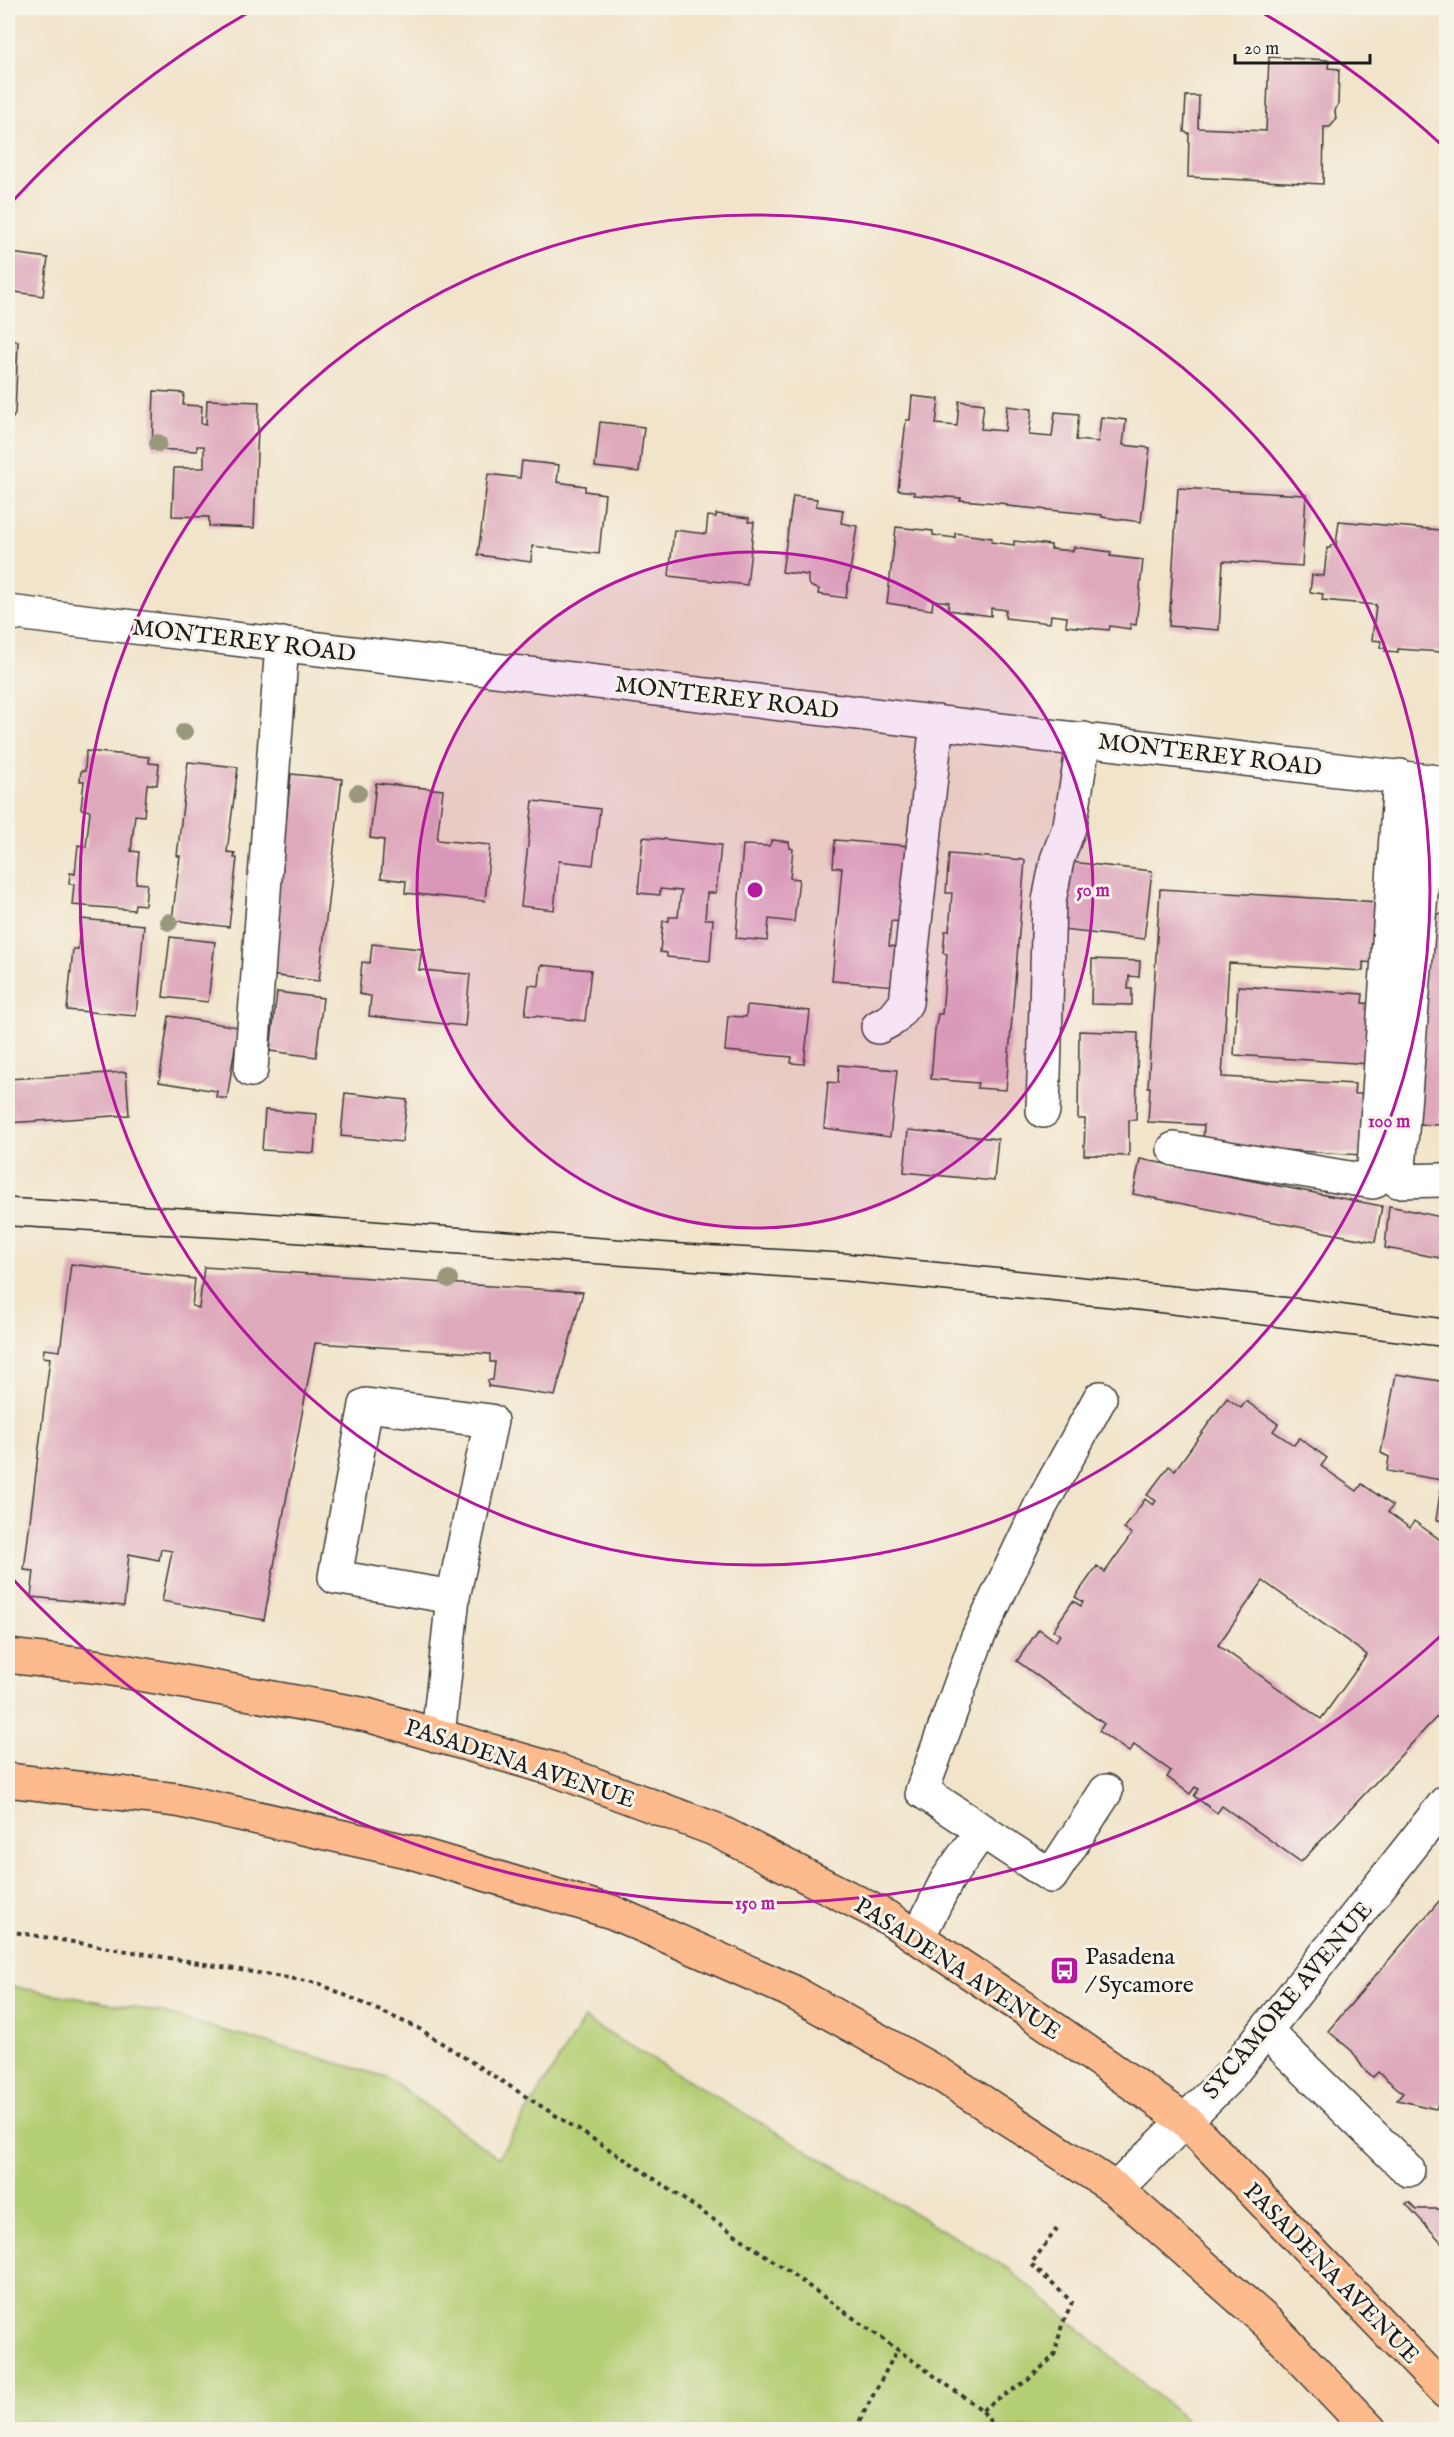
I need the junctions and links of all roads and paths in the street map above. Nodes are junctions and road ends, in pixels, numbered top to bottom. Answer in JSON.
{"nodes":[{"id":1,"x":8,"y":612,"type":"edge"},
{"id":2,"x":282,"y":645,"type":"junction"},
{"id":3,"x":938,"y":722,"type":"junction"},
{"id":4,"x":1084,"y":739,"type":"junction"},
{"id":5,"x":1426,"y":780,"type":"edge"},
{"id":6,"x":878,"y":1027,"type":"dead end"},
{"id":7,"x":251,"y":1070,"type":"dead end"},
{"id":8,"x":1043,"y":1111,"type":"dead end"},
{"id":9,"x":1174,"y":1149,"type":"dead end"},
{"id":10,"x":1442,"y":1180,"type":"dead end"},
{"id":11,"x":1100,"y":1398,"type":"dead end"},
{"id":12,"x":453,"y":1597,"type":"junction"},
{"id":13,"x":8,"y":1656,"type":"edge"},
{"id":14,"x":438,"y":1736,"type":"junction"},
{"id":15,"x":8,"y":1780,"type":"edge"},
{"id":16,"x":1106,"y":1791,"type":"dead end"},
{"id":17,"x":1446,"y":1802,"type":"edge"},
{"id":18,"x":982,"y":1830,"type":"junction"},
{"id":19,"x":8,"y":1931,"type":"edge"},
{"id":20,"x":918,"y":1937,"type":"junction"},
{"id":21,"x":1266,"y":2032,"type":"junction"},
{"id":22,"x":1185,"y":2120,"type":"junction"},
{"id":23,"x":1408,"y":2170,"type":"dead end"},
{"id":24,"x":1116,"y":2189,"type":"junction"},
{"id":25,"x":1058,"y":2227,"type":"dead end"},
{"id":26,"x":897,"y":2350,"type":"junction"},
{"id":27,"x":1446,"y":2392,"type":"edge"},
{"id":28,"x":982,"y":2410,"type":"junction"},
{"id":29,"x":858,"y":2430,"type":"edge"},
{"id":30,"x":996,"y":2430,"type":"edge"},
{"id":31,"x":1370,"y":2430,"type":"edge"}],
"edges":[{"from":1,"to":2,"type":"street","name":"MONTEREY ROAD"},
{"from":2,"to":3,"type":"street","name":"MONTEREY ROAD"},
{"from":2,"to":7,"type":"street"},
{"from":3,"to":4,"type":"street","name":"MONTEREY ROAD"},
{"from":3,"to":6,"type":"street"},
{"from":4,"to":5,"type":"street","name":"MONTEREY ROAD"},
{"from":4,"to":8,"type":"street"},
{"from":5,"to":9,"type":"street"},
{"from":5,"to":10,"type":"street"},
{"from":11,"to":18,"type":"street"},
{"from":12,"to":12,"type":"street"},
{"from":12,"to":14,"type":"street"},
{"from":13,"to":14,"type":"main road","name":"PASADENA AVENUE"},
{"from":14,"to":20,"type":"main road","name":"PASADENA AVENUE"},
{"from":15,"to":24,"type":"main road"},
{"from":16,"to":18,"type":"street"},
{"from":17,"to":21,"type":"street","name":"SYCAMORE AVENUE"},
{"from":18,"to":20,"type":"street"},
{"from":19,"to":26,"type":"path"},
{"from":20,"to":22,"type":"main road","name":"PASADENA AVENUE"},
{"from":21,"to":22,"type":"street","name":"SYCAMORE AVENUE"},
{"from":21,"to":23,"type":"street"},
{"from":22,"to":24,"type":"street","name":"SYCAMORE AVENUE"},
{"from":22,"to":27,"type":"main road","name":"PASADENA AVENUE"},
{"from":24,"to":31,"type":"main road"},
{"from":25,"to":28,"type":"path"},
{"from":26,"to":28,"type":"path"},
{"from":26,"to":29,"type":"path"},
{"from":28,"to":30,"type":"path"}]}
